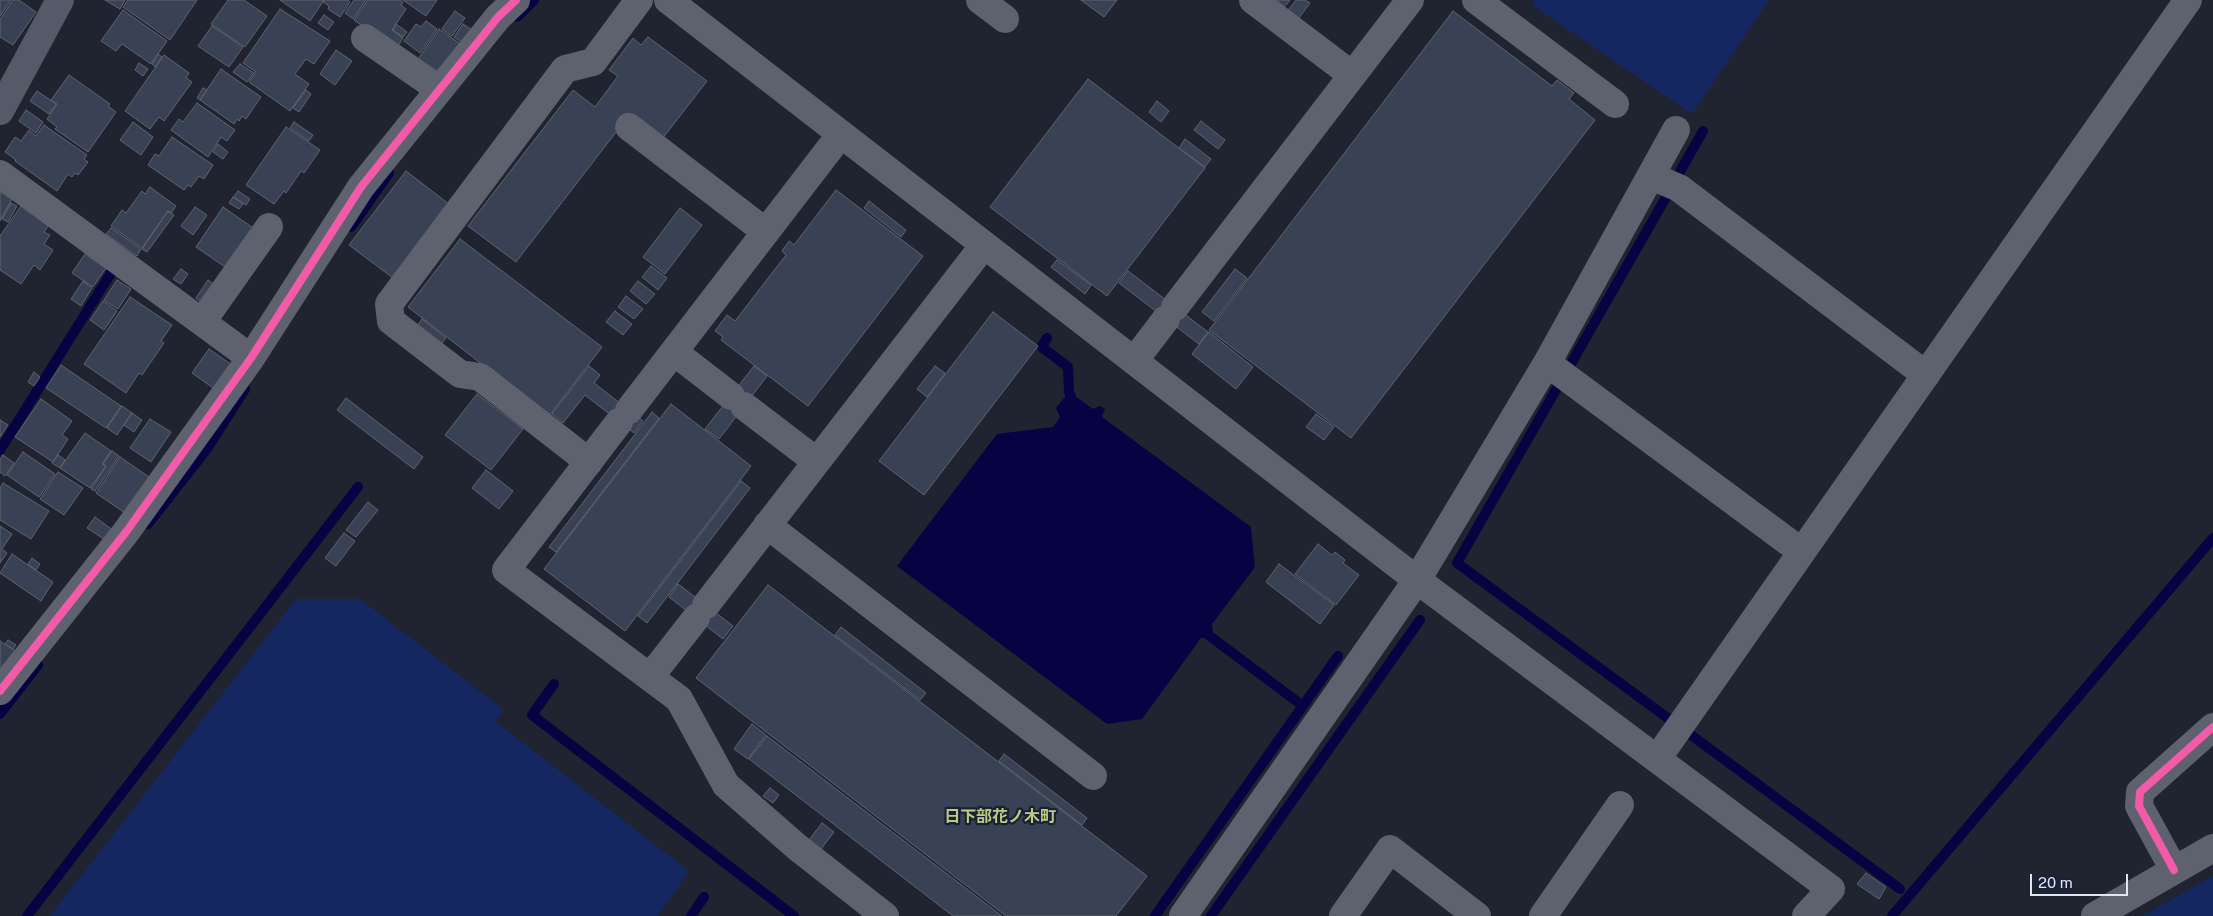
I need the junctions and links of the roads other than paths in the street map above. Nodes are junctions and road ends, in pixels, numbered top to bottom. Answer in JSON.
{"nodes":[{"id":1,"x":60,"y":0,"type":"edge"},
{"id":2,"x":516,"y":0,"type":"edge"},
{"id":3,"x":639,"y":0,"type":"edge"},
{"id":4,"x":668,"y":0,"type":"edge"},
{"id":5,"x":980,"y":0,"type":"edge"},
{"id":6,"x":1253,"y":0,"type":"edge"},
{"id":7,"x":1410,"y":0,"type":"edge"},
{"id":8,"x":1476,"y":0,"type":"edge"},
{"id":9,"x":2188,"y":0,"type":"edge"},
{"id":10,"x":1005,"y":19,"type":"dead end"},
{"id":11,"x":365,"y":38,"type":"dead end"},
{"id":12,"x":1352,"y":75,"type":"junction"},
{"id":13,"x":439,"y":89,"type":"junction"},
{"id":14,"x":1615,"y":104,"type":"dead end"},
{"id":15,"x":0,"y":111,"type":"edge"},
{"id":16,"x":629,"y":127,"type":"dead end"},
{"id":17,"x":1676,"y":130,"type":"dead end"},
{"id":18,"x":841,"y":134,"type":"junction"},
{"id":19,"x":0,"y":174,"type":"edge"},
{"id":20,"x":1651,"y":176,"type":"junction"},
{"id":21,"x":269,"y":227,"type":"dead end"},
{"id":22,"x":766,"y":232,"type":"junction"},
{"id":23,"x":984,"y":245,"type":"junction"},
{"id":24,"x":202,"y":322,"type":"junction"},
{"id":25,"x":674,"y":352,"type":"junction"},
{"id":26,"x":251,"y":358,"type":"junction"},
{"id":27,"x":1134,"y":361,"type":"junction"},
{"id":28,"x":1547,"y":363,"type":"junction"},
{"id":29,"x":1926,"y":375,"type":"junction"},
{"id":30,"x":816,"y":461,"type":"junction"},
{"id":31,"x":589,"y":462,"type":"junction"},
{"id":32,"x":767,"y":525,"type":"junction"},
{"id":33,"x":1802,"y":552,"type":"junction"},
{"id":34,"x":1417,"y":580,"type":"junction"},
{"id":35,"x":650,"y":677,"type":"junction"},
{"id":36,"x":0,"y":691,"type":"edge"},
{"id":37,"x":2213,"y":727,"type":"edge"},
{"id":38,"x":1657,"y":760,"type":"junction"},
{"id":39,"x":1093,"y":776,"type":"dead end"},
{"id":40,"x":1620,"y":805,"type":"dead end"},
{"id":41,"x":2213,"y":848,"type":"edge"},
{"id":42,"x":2174,"y":870,"type":"junction"},
{"id":43,"x":885,"y":916,"type":"edge"},
{"id":44,"x":1183,"y":916,"type":"edge"},
{"id":45,"x":1343,"y":916,"type":"edge"},
{"id":46,"x":1477,"y":916,"type":"edge"},
{"id":47,"x":1543,"y":916,"type":"edge"},
{"id":48,"x":1806,"y":916,"type":"edge"},
{"id":49,"x":2095,"y":916,"type":"edge"}],
"edges":[{"from":1,"to":15,"type":"main road"},
{"from":2,"to":13,"type":"street"},
{"from":3,"to":31,"type":"street"},
{"from":4,"to":18,"type":"street"},
{"from":5,"to":10,"type":"street"},
{"from":6,"to":12,"type":"street"},
{"from":7,"to":12,"type":"street"},
{"from":8,"to":14,"type":"street"},
{"from":9,"to":29,"type":"street"},
{"from":11,"to":13,"type":"street"},
{"from":12,"to":27,"type":"street"},
{"from":13,"to":26,"type":"street"},
{"from":16,"to":22,"type":"street"},
{"from":17,"to":20,"type":"street"},
{"from":18,"to":22,"type":"street"},
{"from":18,"to":23,"type":"street"},
{"from":19,"to":24,"type":"street"},
{"from":20,"to":28,"type":"street"},
{"from":20,"to":29,"type":"street"},
{"from":21,"to":24,"type":"street"},
{"from":22,"to":25,"type":"street"},
{"from":23,"to":27,"type":"street"},
{"from":23,"to":30,"type":"street"},
{"from":24,"to":26,"type":"street"},
{"from":25,"to":30,"type":"street"},
{"from":25,"to":31,"type":"street"},
{"from":26,"to":36,"type":"street"},
{"from":27,"to":34,"type":"street"},
{"from":28,"to":33,"type":"street"},
{"from":28,"to":34,"type":"street"},
{"from":29,"to":33,"type":"street"},
{"from":30,"to":32,"type":"street"},
{"from":31,"to":35,"type":"street"},
{"from":32,"to":35,"type":"street"},
{"from":32,"to":39,"type":"street"},
{"from":33,"to":38,"type":"street"},
{"from":34,"to":38,"type":"street"},
{"from":34,"to":44,"type":"street"},
{"from":35,"to":43,"type":"street"},
{"from":37,"to":42,"type":"street"},
{"from":38,"to":48,"type":"street"},
{"from":40,"to":47,"type":"street"},
{"from":41,"to":42,"type":"street"},
{"from":42,"to":49,"type":"street"},
{"from":45,"to":46,"type":"street"}]}
